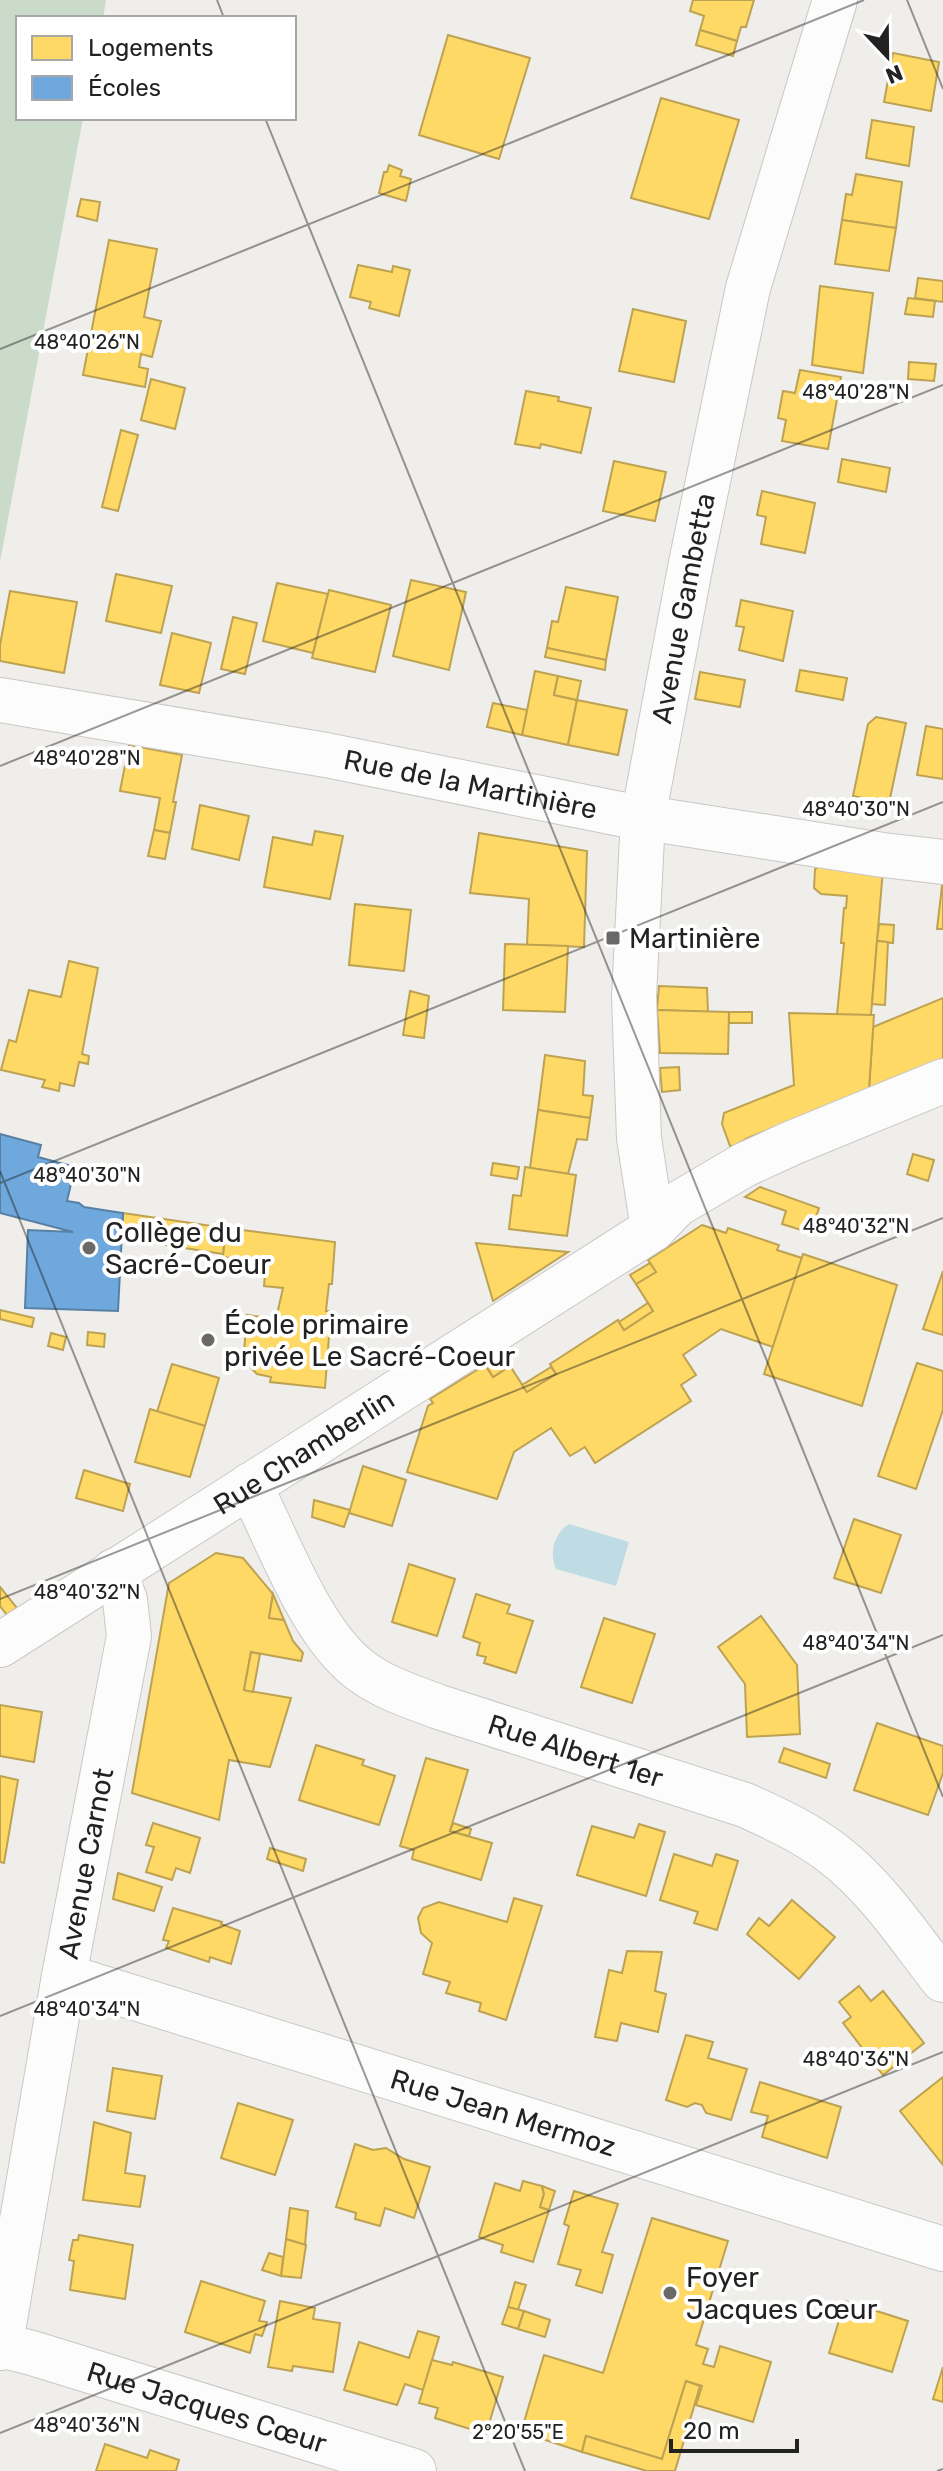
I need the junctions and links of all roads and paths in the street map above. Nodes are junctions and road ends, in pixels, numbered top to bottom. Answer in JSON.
{"nodes":[{"id":1,"x":835,"y":0,"type":"edge"},
{"id":2,"x":0,"y":700,"type":"edge"},
{"id":3,"x":643,"y":818,"type":"junction"},
{"id":4,"x":943,"y":862,"type":"edge"},
{"id":5,"x":943,"y":1081,"type":"edge"},
{"id":6,"x":653,"y":1229,"type":"junction"},
{"id":7,"x":250,"y":1485,"type":"junction"},
{"id":8,"x":114,"y":1571,"type":"junction"},
{"id":9,"x":0,"y":1645,"type":"edge"},
{"id":10,"x":64,"y":1976,"type":"junction"},
{"id":11,"x":943,"y":1980,"type":"edge"},
{"id":12,"x":943,"y":2249,"type":"edge"},
{"id":13,"x":0,"y":2347,"type":"edge"},
{"id":14,"x":414,"y":2471,"type":"edge"}],
"edges":[{"from":1,"to":3,"type":"street","name":"Avenue Gambetta"},
{"from":2,"to":3,"type":"street","name":"Rue de la Martinière"},
{"from":3,"to":4,"type":"street","name":"Rue de la Martinière"},
{"from":3,"to":6,"type":"street","name":"Avenue Gambetta"},
{"from":5,"to":6,"type":"street","name":"Rue Chamberlin"},
{"from":6,"to":7,"type":"street","name":"Rue Chamberlin"},
{"from":7,"to":8,"type":"street","name":"Rue Chamberlin"},
{"from":7,"to":11,"type":"street","name":"Rue Albert 1er"},
{"from":8,"to":9,"type":"street","name":"Rue Chamberlin"},
{"from":8,"to":10,"type":"street","name":"Avenue Carnot"},
{"from":10,"to":12,"type":"street","name":"Rue Jean Mermoz"},
{"from":10,"to":13,"type":"street","name":"Avenue Carnot"},
{"from":13,"to":14,"type":"street","name":"Rue Jacques Cœur"}]}
